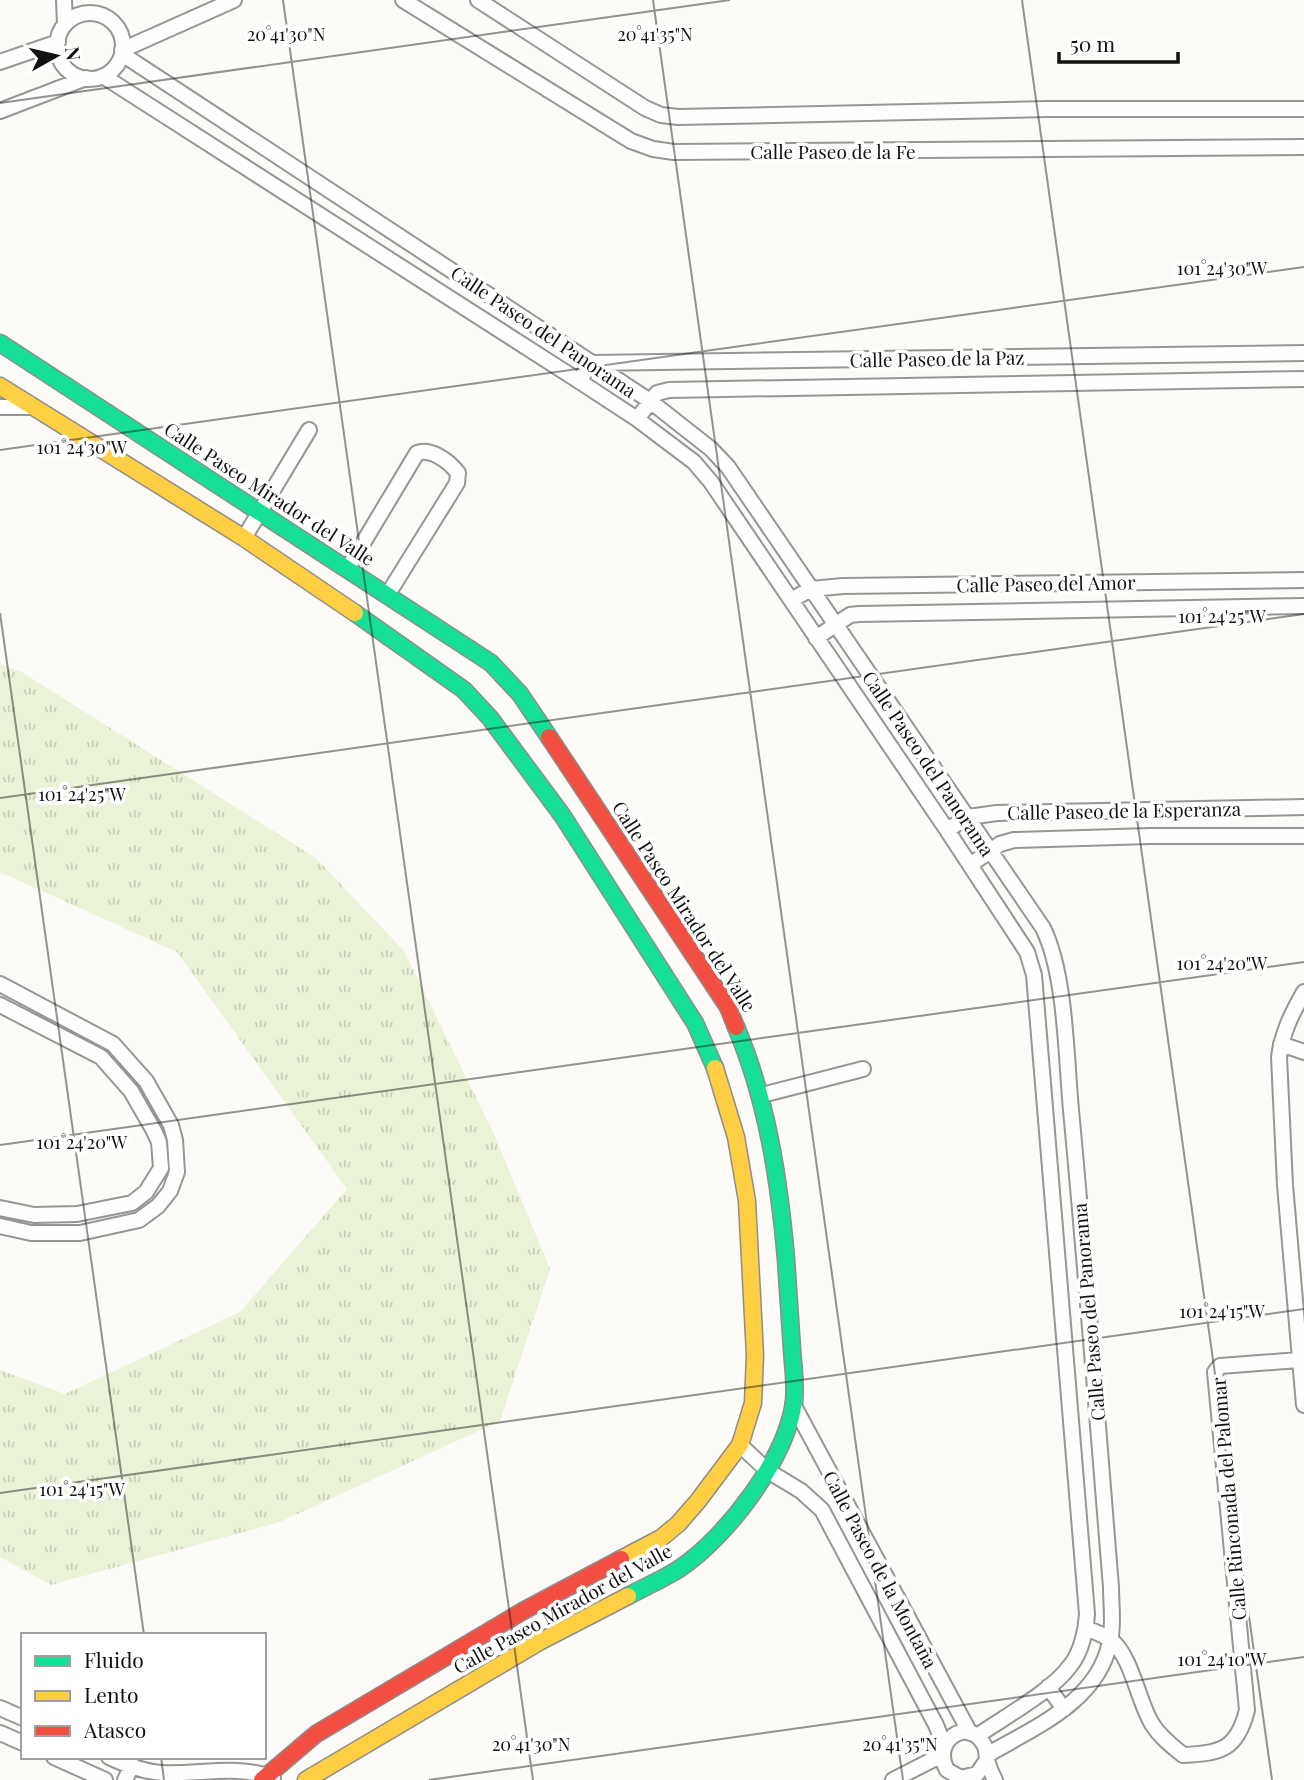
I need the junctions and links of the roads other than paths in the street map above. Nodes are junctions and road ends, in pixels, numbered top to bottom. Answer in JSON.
{"nodes":[{"id":1,"x":64,"y":0,"type":"edge"},
{"id":2,"x":234,"y":0,"type":"edge"},
{"id":3,"x":403,"y":0,"type":"edge"},
{"id":4,"x":478,"y":0,"type":"edge"},
{"id":5,"x":88,"y":6,"type":"edge"},
{"id":6,"x":65,"y":24,"type":"junction"},
{"id":7,"x":58,"y":41,"type":"junction"},
{"id":8,"x":122,"y":52,"type":"junction"},
{"id":9,"x":0,"y":62,"type":"edge"},
{"id":10,"x":103,"y":76,"type":"junction"},
{"id":11,"x":86,"y":78,"type":"junction"},
{"id":12,"x":1304,"y":109,"type":"edge"},
{"id":13,"x":0,"y":111,"type":"edge"},
{"id":14,"x":1304,"y":147,"type":"edge"},
{"id":15,"x":0,"y":343,"type":"edge"},
{"id":16,"x":1304,"y":353,"type":"edge"},
{"id":17,"x":591,"y":363,"type":"junction"},
{"id":18,"x":1304,"y":379,"type":"edge"},
{"id":19,"x":579,"y":381,"type":"junction"},
{"id":20,"x":0,"y":386,"type":"edge"},
{"id":21,"x":650,"y":401,"type":"junction"},
{"id":22,"x":0,"y":407,"type":"edge"},
{"id":23,"x":33,"y":407,"type":"junction"},
{"id":24,"x":637,"y":419,"type":"junction"},
{"id":25,"x":309,"y":430,"type":"dead end"},
{"id":26,"x":260,"y":510,"type":"junction"},
{"id":27,"x":244,"y":538,"type":"junction"},
{"id":28,"x":348,"y":568,"type":"junction"},
{"id":29,"x":1304,"y":580,"type":"edge"},
{"id":30,"x":811,"y":589,"type":"junction"},
{"id":31,"x":388,"y":594,"type":"junction"},
{"id":32,"x":791,"y":600,"type":"junction"},
{"id":33,"x":1304,"y":606,"type":"edge"},
{"id":34,"x":835,"y":624,"type":"junction"},
{"id":35,"x":816,"y":638,"type":"junction"},
{"id":36,"x":591,"y":797,"type":"junction"},
{"id":37,"x":1304,"y":807,"type":"edge"},
{"id":38,"x":562,"y":815,"type":"junction"},
{"id":39,"x":968,"y":817,"type":"junction"},
{"id":40,"x":947,"y":830,"type":"junction"},
{"id":41,"x":1304,"y":836,"type":"edge"},
{"id":42,"x":989,"y":851,"type":"junction"},
{"id":43,"x":970,"y":865,"type":"junction"},
{"id":44,"x":0,"y":984,"type":"edge"},
{"id":45,"x":1304,"y":992,"type":"edge"},
{"id":46,"x":0,"y":1005,"type":"edge"},
{"id":47,"x":1281,"y":1044,"type":"junction"},
{"id":48,"x":1304,"y":1052,"type":"edge"},
{"id":49,"x":863,"y":1069,"type":"dead end"},
{"id":50,"x":762,"y":1094,"type":"junction"},
{"id":51,"x":171,"y":1125,"type":"junction"},
{"id":52,"x":154,"y":1131,"type":"junction"},
{"id":53,"x":0,"y":1208,"type":"edge"},
{"id":54,"x":0,"y":1226,"type":"edge"},
{"id":55,"x":1299,"y":1280,"type":"edge"},
{"id":56,"x":1299,"y":1312,"type":"edge"},
{"id":57,"x":1299,"y":1360,"type":"junction"},
{"id":58,"x":793,"y":1404,"type":"junction"},
{"id":59,"x":1304,"y":1405,"type":"edge"},
{"id":60,"x":740,"y":1445,"type":"junction"},
{"id":61,"x":768,"y":1471,"type":"junction"},
{"id":62,"x":531,"y":1627,"type":"junction"},
{"id":63,"x":1087,"y":1628,"type":"junction"},
{"id":64,"x":1111,"y":1640,"type":"junction"},
{"id":65,"x":1048,"y":1687,"type":"junction"},
{"id":66,"x":0,"y":1708,"type":"edge"},
{"id":67,"x":1064,"y":1709,"type":"junction"},
{"id":68,"x":21,"y":1717,"type":"edge"},
{"id":69,"x":0,"y":1733,"type":"edge"},
{"id":70,"x":973,"y":1734,"type":"junction"},
{"id":71,"x":21,"y":1742,"type":"edge"},
{"id":72,"x":943,"y":1750,"type":"junction"},
{"id":73,"x":987,"y":1757,"type":"junction"},
{"id":74,"x":58,"y":1759,"type":"edge"},
{"id":75,"x":115,"y":1759,"type":"edge"},
{"id":76,"x":132,"y":1765,"type":"junction"},
{"id":77,"x":269,"y":1778,"type":"edge"},
{"id":78,"x":955,"y":1778,"type":"edge"},
{"id":79,"x":105,"y":1780,"type":"edge"},
{"id":80,"x":125,"y":1780,"type":"edge"},
{"id":81,"x":306,"y":1780,"type":"edge"},
{"id":82,"x":893,"y":1780,"type":"edge"},
{"id":83,"x":995,"y":1780,"type":"edge"}],
"edges":[{"from":1,"to":6,"type":"street"},
{"from":2,"to":8,"type":"street"},
{"from":3,"to":14,"type":"street","name":"Calle Paseo de la Fe"},
{"from":4,"to":12,"type":"street","name":"Calle Paseo de la Fe"},
{"from":5,"to":6,"type":"street"},
{"from":5,"to":8,"type":"street"},
{"from":6,"to":7,"type":"street"},
{"from":7,"to":9,"type":"street"},
{"from":7,"to":11,"type":"street"},
{"from":8,"to":10,"type":"street"},
{"from":8,"to":17,"type":"street","name":"Calle Paseo del Panorama"},
{"from":10,"to":11,"type":"street"},
{"from":10,"to":19,"type":"street","name":"Calle Paseo del Panorama"},
{"from":11,"to":13,"type":"street"},
{"from":15,"to":26,"type":"street","name":"Calle Paseo Mirador del Valle"},
{"from":16,"to":17,"type":"street","name":"Calle Paseo de la Paz"},
{"from":17,"to":19,"type":"street"},
{"from":17,"to":21,"type":"street","name":"Calle Paseo del Panorama"},
{"from":18,"to":21,"type":"street","name":"Calle Paseo de la Paz"},
{"from":19,"to":24,"type":"street","name":"Calle Paseo del Panorama"},
{"from":20,"to":23,"type":"street","name":"Calle Paseo Mirador del Valle"},
{"from":21,"to":24,"type":"street"},
{"from":21,"to":30,"type":"street","name":"Calle Paseo del Panorama"},
{"from":22,"to":23,"type":"street"},
{"from":23,"to":27,"type":"street","name":"Calle Paseo Mirador del Valle"},
{"from":24,"to":32,"type":"street","name":"Calle Paseo del Panorama"},
{"from":25,"to":26,"type":"street"},
{"from":26,"to":27,"type":"street"},
{"from":26,"to":28,"type":"street","name":"Calle Paseo Mirador del Valle"},
{"from":27,"to":38,"type":"street","name":"Calle Paseo Mirador del Valle"},
{"from":28,"to":31,"type":"street","name":"Calle Paseo Mirador del Valle"},
{"from":28,"to":31,"type":"street"},
{"from":29,"to":30,"type":"street","name":"Calle Paseo del Amor"},
{"from":30,"to":32,"type":"street","name":"Calle Paseo del Amor"},
{"from":30,"to":34,"type":"street","name":"Calle Paseo del Panorama"},
{"from":31,"to":36,"type":"street","name":"Calle Paseo Mirador del Valle"},
{"from":32,"to":35,"type":"street","name":"Calle Paseo del Panorama"},
{"from":33,"to":34,"type":"street","name":"Calle Paseo del Amor"},
{"from":34,"to":35,"type":"street","name":"Calle Paseo del Amor"},
{"from":34,"to":39,"type":"street","name":"Calle Paseo del Panorama"},
{"from":35,"to":40,"type":"street","name":"Calle Paseo del Panorama"},
{"from":36,"to":38,"type":"street"},
{"from":36,"to":50,"type":"street","name":"Calle Paseo Mirador del Valle"},
{"from":37,"to":39,"type":"street","name":"Calle Paseo de la Esperanza"},
{"from":38,"to":60,"type":"street","name":"Calle Paseo Mirador del Valle"},
{"from":39,"to":40,"type":"street","name":"Calle Paseo de la Esperanza"},
{"from":39,"to":42,"type":"street","name":"Calle Paseo del Panorama"},
{"from":40,"to":43,"type":"street","name":"Calle Paseo del Panorama"},
{"from":41,"to":42,"type":"street","name":"Calle Paseo de la Esperanza"},
{"from":42,"to":43,"type":"street","name":"Calle Paseo de la Esperanza"},
{"from":42,"to":64,"type":"street","name":"Calle Paseo del Panorama"},
{"from":43,"to":63,"type":"street","name":"Calle Paseo del Panorama"},
{"from":44,"to":51,"type":"street"},
{"from":45,"to":47,"type":"street"},
{"from":46,"to":52,"type":"street"},
{"from":47,"to":48,"type":"street"},
{"from":47,"to":55,"type":"street"},
{"from":49,"to":50,"type":"street"},
{"from":50,"to":58,"type":"street","name":"Calle Paseo Mirador del Valle"},
{"from":51,"to":52,"type":"street"},
{"from":51,"to":54,"type":"street"},
{"from":52,"to":53,"type":"street"},
{"from":55,"to":56,"type":"street"},
{"from":56,"to":57,"type":"street"},
{"from":57,"to":59,"type":"street"},
{"from":57,"to":64,"type":"street","name":"Calle Rinconada del Palomar"},
{"from":58,"to":61,"type":"street","name":"Calle Paseo Mirador del Valle"},
{"from":58,"to":70,"type":"street","name":"Calle Paseo de la Montaña"},
{"from":60,"to":61,"type":"street","name":"Calle Paseo de la Montaña"},
{"from":60,"to":62,"type":"street","name":"Calle Paseo Mirador del Valle"},
{"from":61,"to":62,"type":"street","name":"Calle Paseo Mirador del Valle"},
{"from":61,"to":72,"type":"street","name":"Calle Paseo de la Montaña"},
{"from":62,"to":77,"type":"street","name":"Calle Paseo Mirador del Valle"},
{"from":62,"to":81,"type":"street","name":"Calle Paseo Mirador del Valle"},
{"from":63,"to":64,"type":"street"},
{"from":63,"to":65,"type":"street","name":"Calle Paseo del Panorama"},
{"from":64,"to":67,"type":"street","name":"Calle Paseo del Panorama"},
{"from":65,"to":67,"type":"street"},
{"from":65,"to":70,"type":"street","name":"Calle Paseo del Panorama"},
{"from":66,"to":68,"type":"street"},
{"from":67,"to":73,"type":"street","name":"Calle Paseo del Panorama"},
{"from":69,"to":71,"type":"street"},
{"from":70,"to":72,"type":"street"},
{"from":70,"to":73,"type":"street"},
{"from":72,"to":78,"type":"street"},
{"from":72,"to":82,"type":"street"},
{"from":73,"to":78,"type":"street"},
{"from":73,"to":83,"type":"street"},
{"from":74,"to":79,"type":"street"},
{"from":75,"to":76,"type":"street"},
{"from":76,"to":77,"type":"street"},
{"from":76,"to":80,"type":"street"}]}
